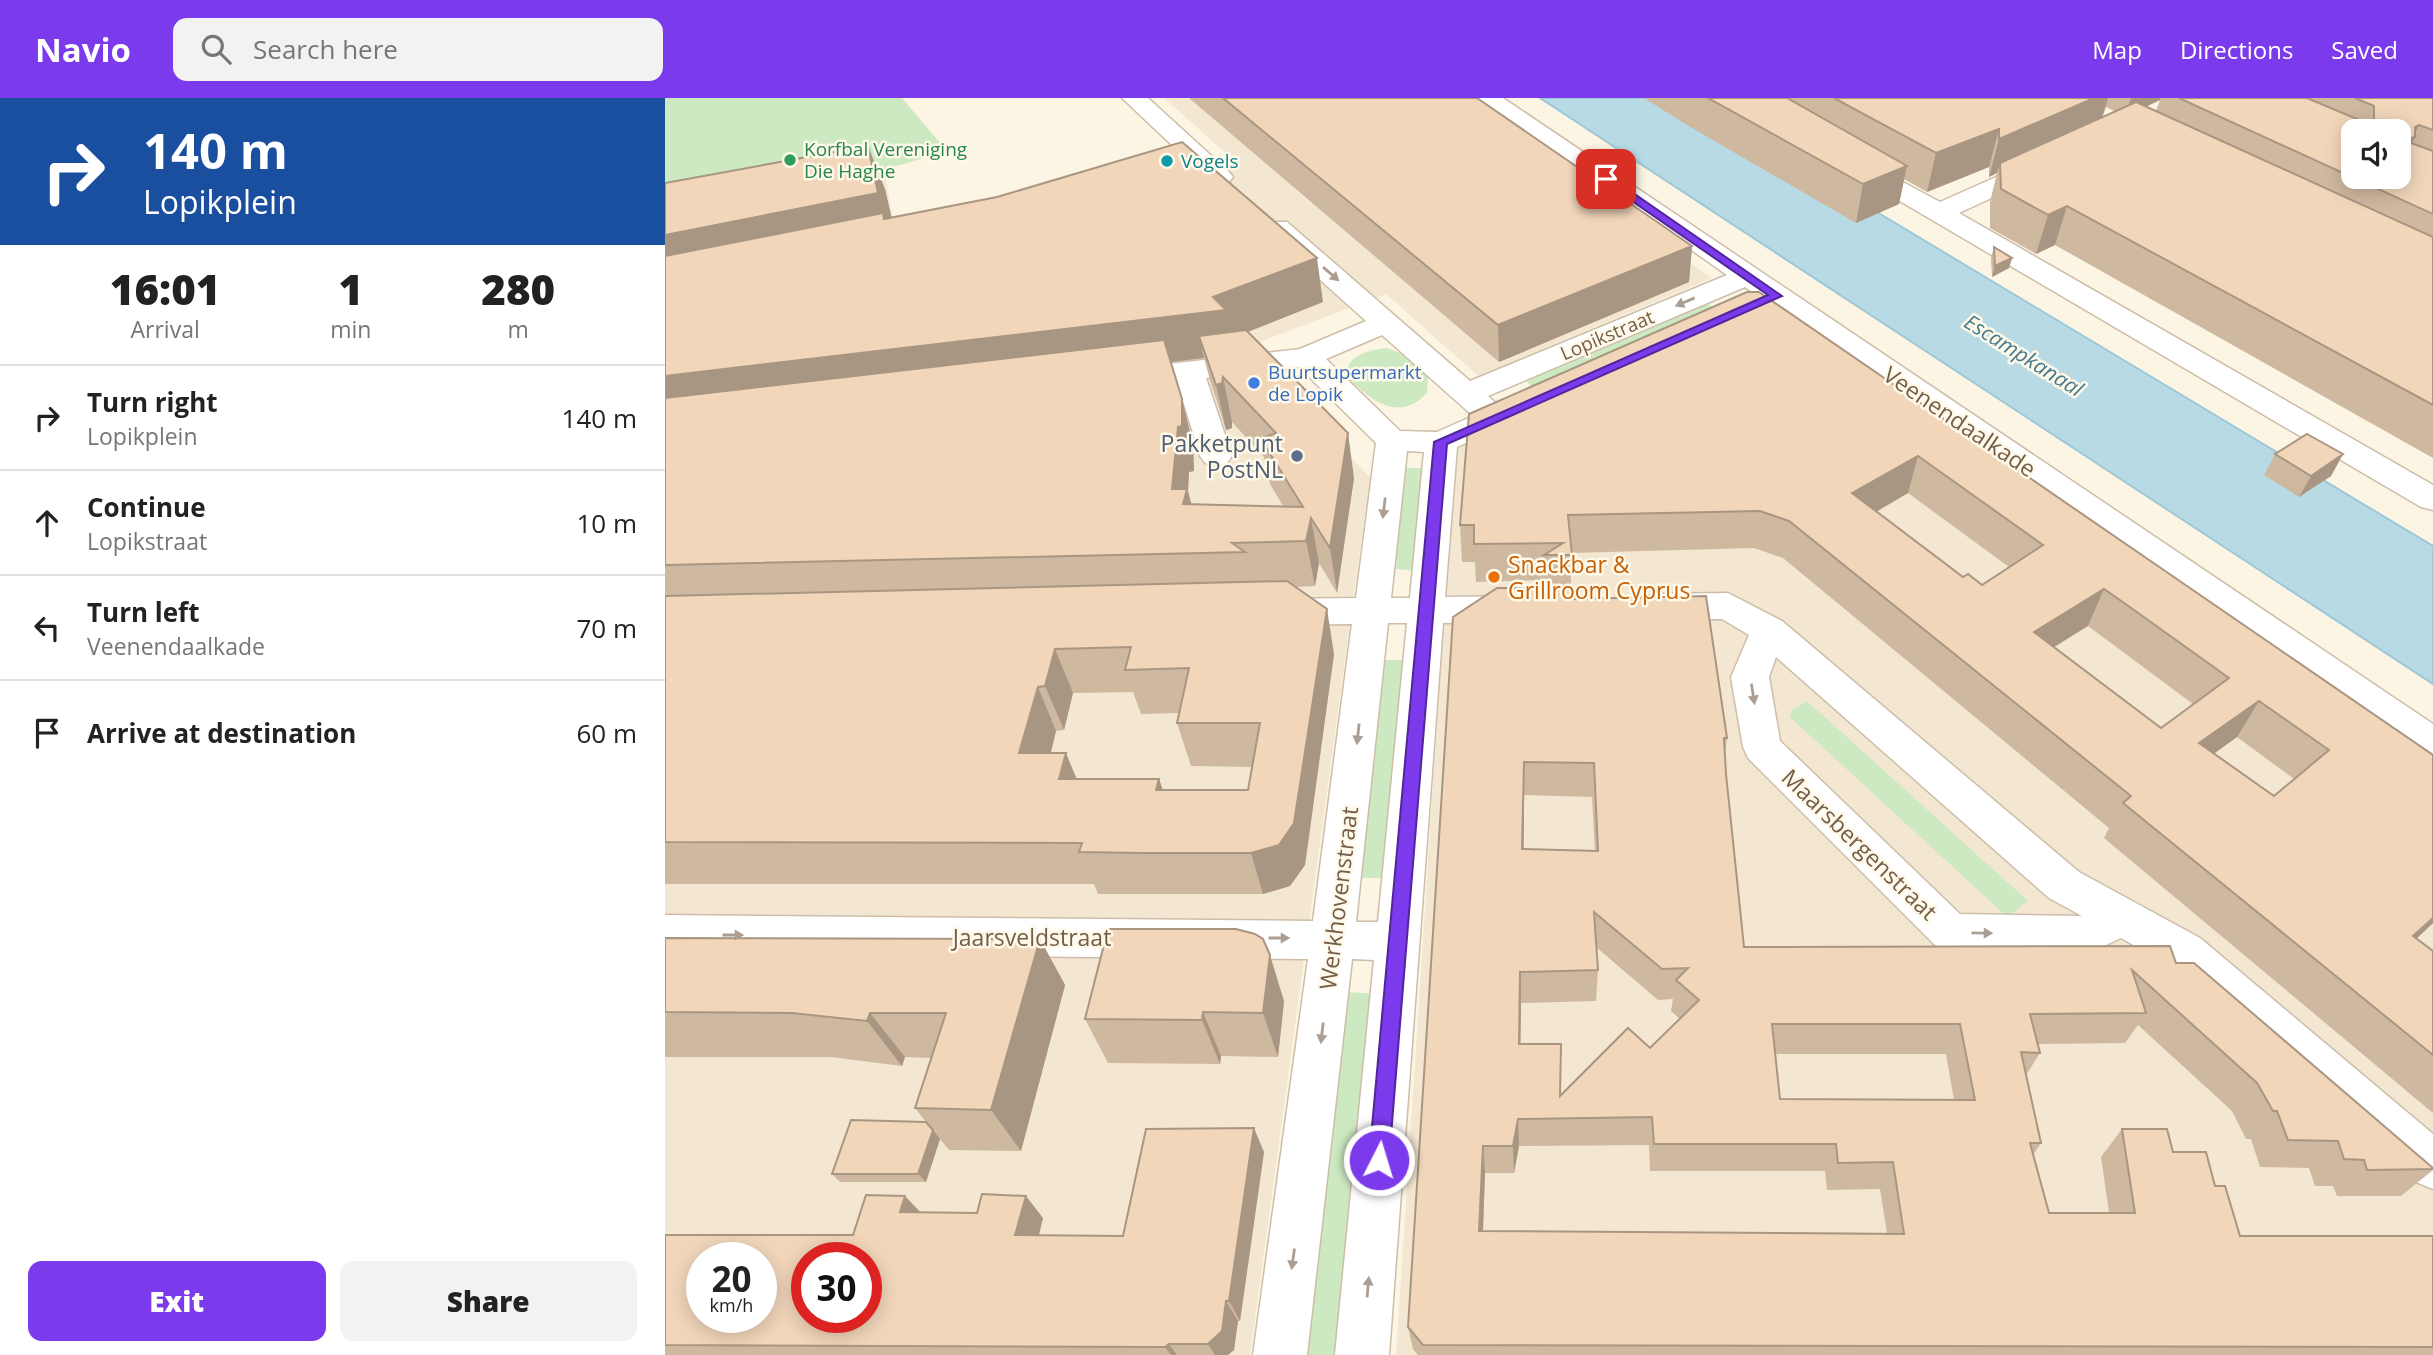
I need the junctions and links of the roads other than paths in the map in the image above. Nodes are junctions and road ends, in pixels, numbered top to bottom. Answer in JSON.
{"nodes":[{"id":1,"x":1134,"y":98,"type":"edge"},
{"id":2,"x":1487,"y":98,"type":"edge"},
{"id":3,"x":1831,"y":151,"type":"edge"},
{"id":4,"x":2062,"y":156,"type":"edge"},
{"id":5,"x":1206,"y":164,"type":"junction"},
{"id":6,"x":1179,"y":172,"type":"edge"},
{"id":7,"x":1938,"y":213,"type":"junction"},
{"id":8,"x":1759,"y":293,"type":"junction"},
{"id":9,"x":1386,"y":323,"type":"junction"},
{"id":10,"x":1306,"y":357,"type":"junction"},
{"id":11,"x":1189,"y":371,"type":"junction"},
{"id":12,"x":1093,"y":382,"type":"edge"},
{"id":13,"x":1466,"y":394,"type":"junction"},
{"id":14,"x":1543,"y":397,"type":"edge"},
{"id":15,"x":1494,"y":418,"type":"junction"},
{"id":16,"x":1392,"y":440,"type":"junction"},
{"id":17,"x":1441,"y":442,"type":"junction"},
{"id":18,"x":1216,"y":456,"type":"dead end"},
{"id":19,"x":2433,"y":499,"type":"edge"},
{"id":20,"x":1614,"y":608,"type":"edge"},
{"id":21,"x":1548,"y":609,"type":"edge"},
{"id":22,"x":1372,"y":610,"type":"junction"},
{"id":23,"x":1426,"y":611,"type":"junction"},
{"id":24,"x":1247,"y":612,"type":"edge"},
{"id":25,"x":1769,"y":630,"type":"junction"},
{"id":26,"x":2433,"y":744,"type":"edge"},
{"id":27,"x":2121,"y":916,"type":"junction"},
{"id":28,"x":665,"y":934,"type":"edge"},
{"id":29,"x":1333,"y":939,"type":"junction"},
{"id":30,"x":1398,"y":941,"type":"junction"},
{"id":31,"x":2433,"y":1165,"type":"edge"},
{"id":32,"x":1280,"y":1355,"type":"edge"},
{"id":33,"x":1362,"y":1355,"type":"edge"}],
"edges":[{"from":1,"to":5,"type":"street"},
{"from":2,"to":8,"type":"street","name":"Veenendaalkade"},
{"from":3,"to":7,"type":"street"},
{"from":4,"to":7,"type":"street"},
{"from":5,"to":6,"type":"street"},
{"from":5,"to":9,"type":"street","one_way":true},
{"from":7,"to":19,"type":"street"},
{"from":8,"to":13,"type":"street","name":"Lopikstraat","one_way":true},
{"from":8,"to":26,"type":"street","name":"Veenendaalkade"},
{"from":9,"to":10,"type":"street"},
{"from":9,"to":13,"type":"street"},
{"from":10,"to":11,"type":"street"},
{"from":10,"to":16,"type":"street"},
{"from":11,"to":12,"type":"street"},
{"from":11,"to":18,"type":"street"},
{"from":13,"to":15,"type":"street"},
{"from":14,"to":15,"type":"street"},
{"from":15,"to":17,"type":"street"},
{"from":16,"to":17,"type":"street"},
{"from":16,"to":22,"type":"street","name":"Werkhovenstraat","one_way":true},
{"from":17,"to":23,"type":"street"},
{"from":20,"to":25,"type":"street"},
{"from":21,"to":23,"type":"street"},
{"from":22,"to":23,"type":"street"},
{"from":22,"to":24,"type":"street"},
{"from":22,"to":29,"type":"street","name":"Werkhovenstraat","one_way":true},
{"from":23,"to":30,"type":"street"},
{"from":25,"to":27,"type":"street"},
{"from":25,"to":27,"type":"street","name":"Maarsbergenstraat","one_way":true},
{"from":27,"to":31,"type":"street"},
{"from":28,"to":29,"type":"street","name":"Jaarsveldstraat","one_way":true},
{"from":29,"to":30,"type":"street","name":"Jaarsveldstraat"},
{"from":29,"to":32,"type":"street","name":"Werkhovenstraat","one_way":true},
{"from":33,"to":30,"type":"street","one_way":true}]}
